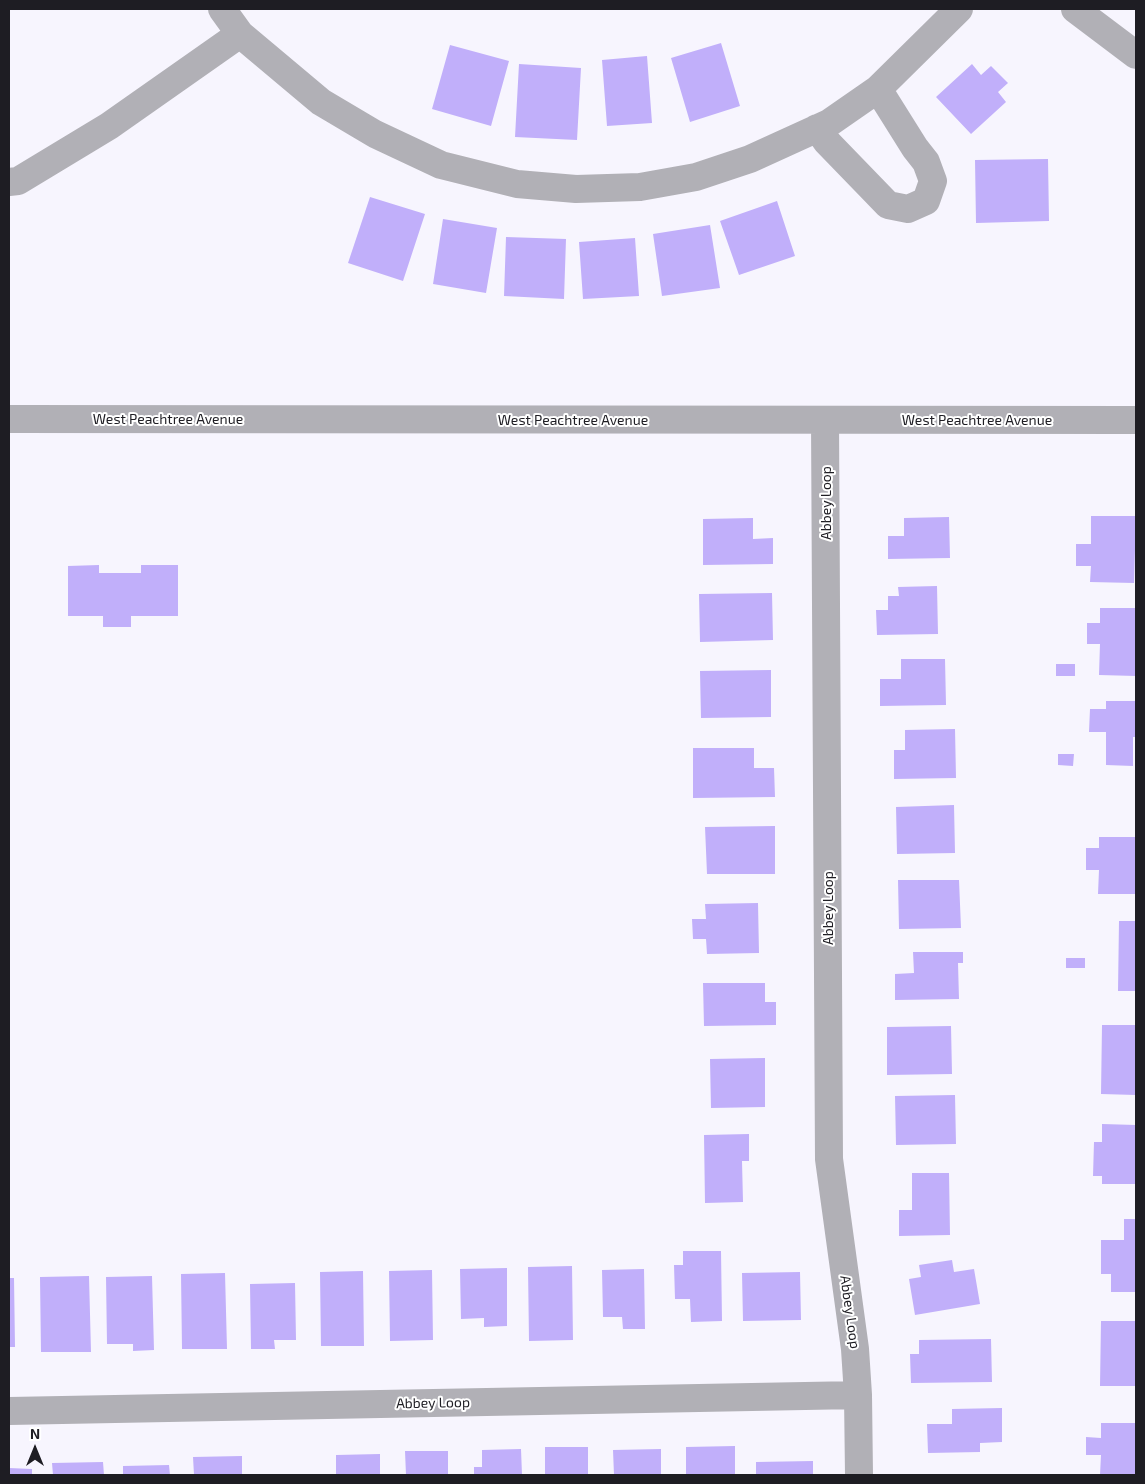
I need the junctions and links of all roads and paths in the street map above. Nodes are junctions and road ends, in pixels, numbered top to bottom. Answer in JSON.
{"nodes":[{"id":1,"x":222,"y":9,"type":"edge"},
{"id":2,"x":959,"y":9,"type":"edge"},
{"id":3,"x":1075,"y":9,"type":"edge"},
{"id":4,"x":240,"y":34,"type":"junction"},
{"id":5,"x":1136,"y":55,"type":"edge"},
{"id":6,"x":878,"y":89,"type":"junction"},
{"id":7,"x":817,"y":128,"type":"junction"},
{"id":8,"x":9,"y":182,"type":"edge"},
{"id":9,"x":9,"y":419,"type":"edge"},
{"id":10,"x":825,"y":420,"type":"junction"},
{"id":11,"x":1136,"y":420,"type":"edge"},
{"id":12,"x":858,"y":1395,"type":"junction"},
{"id":13,"x":9,"y":1411,"type":"edge"},
{"id":14,"x":859,"y":1475,"type":"edge"}],
"edges":[{"from":1,"to":4,"type":"street"},
{"from":2,"to":6,"type":"street"},
{"from":3,"to":5,"type":"street"},
{"from":4,"to":7,"type":"street"},
{"from":4,"to":8,"type":"street"},
{"from":6,"to":7,"type":"street"},
{"from":6,"to":7,"type":"street"},
{"from":9,"to":10,"type":"street","name":"West Peachtree Avenue"},
{"from":10,"to":11,"type":"street","name":"West Peachtree Avenue"},
{"from":10,"to":12,"type":"street","name":"Abbey Loop"},
{"from":12,"to":13,"type":"street","name":"Abbey Loop"},
{"from":12,"to":14,"type":"street","name":"Abbey Loop"}]}
